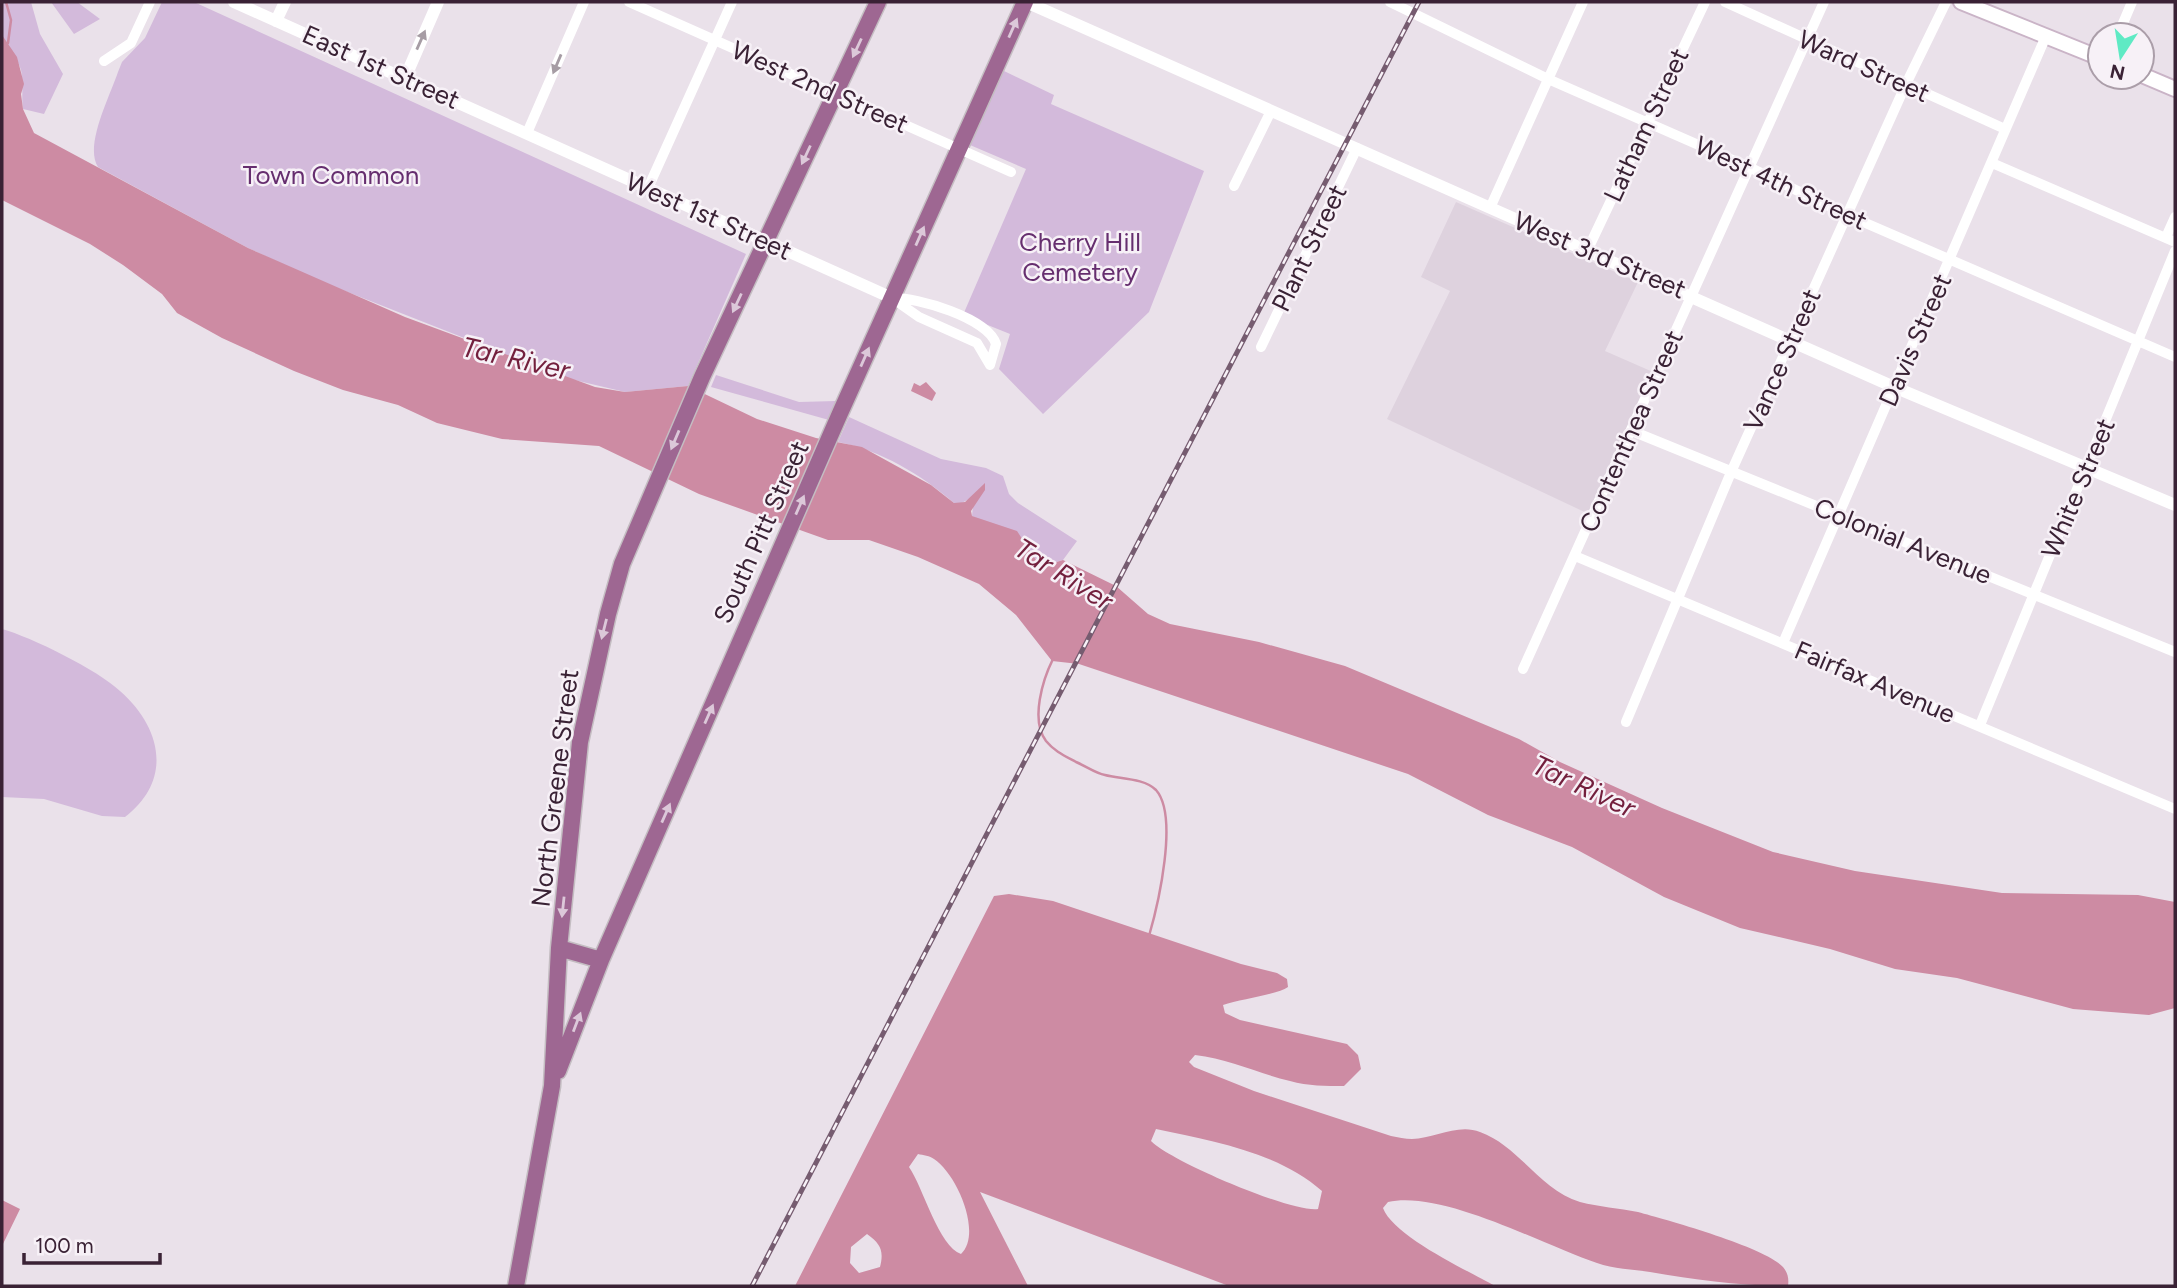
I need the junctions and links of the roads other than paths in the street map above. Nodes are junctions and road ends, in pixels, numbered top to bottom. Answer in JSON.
{"nodes":[{"id":1,"x":150,"y":2,"type":"edge"},
{"id":2,"x":234,"y":2,"type":"edge"},
{"id":3,"x":285,"y":2,"type":"edge"},
{"id":4,"x":438,"y":2,"type":"edge"},
{"id":5,"x":584,"y":2,"type":"edge"},
{"id":6,"x":629,"y":2,"type":"edge"},
{"id":7,"x":732,"y":2,"type":"edge"},
{"id":8,"x":878,"y":2,"type":"edge"},
{"id":9,"x":1026,"y":2,"type":"edge"},
{"id":10,"x":1390,"y":2,"type":"edge"},
{"id":11,"x":1583,"y":2,"type":"edge"},
{"id":12,"x":1705,"y":2,"type":"edge"},
{"id":13,"x":1725,"y":2,"type":"edge"},
{"id":14,"x":1824,"y":2,"type":"edge"},
{"id":15,"x":1946,"y":2,"type":"edge"},
{"id":16,"x":1961,"y":2,"type":"edge"},
{"id":17,"x":2132,"y":2,"type":"edge"},
{"id":18,"x":276,"y":20,"type":"junction"},
{"id":19,"x":2124,"y":21,"type":"edge"},
{"id":20,"x":2046,"y":36,"type":"junction"},
{"id":21,"x":715,"y":40,"type":"junction"},
{"id":22,"x":1807,"y":41,"type":"junction"},
{"id":23,"x":2086,"y":52,"type":"edge"},
{"id":24,"x":104,"y":61,"type":"dead end"},
{"id":25,"x":405,"y":78,"type":"junction"},
{"id":26,"x":1548,"y":79,"type":"junction"},
{"id":27,"x":2156,"y":81,"type":"edge"},
{"id":28,"x":1906,"y":85,"type":"junction"},
{"id":29,"x":2175,"y":89,"type":"edge"},
{"id":30,"x":835,"y":94,"type":"junction"},
{"id":31,"x":1272,"y":111,"type":"junction"},
{"id":32,"x":1648,"y":122,"type":"junction"},
{"id":33,"x":2005,"y":129,"type":"junction"},
{"id":34,"x":527,"y":133,"type":"junction"},
{"id":35,"x":959,"y":148,"type":"junction"},
{"id":36,"x":1357,"y":148,"type":"junction"},
{"id":37,"x":1992,"y":163,"type":"junction"},
{"id":38,"x":1751,"y":168,"type":"junction"},
{"id":39,"x":1012,"y":172,"type":"dead end"},
{"id":40,"x":1234,"y":186,"type":"dead end"},
{"id":41,"x":648,"y":188,"type":"junction"},
{"id":42,"x":1490,"y":208,"type":"junction"},
{"id":43,"x":1847,"y":215,"type":"junction"},
{"id":44,"x":2175,"y":217,"type":"edge"},
{"id":45,"x":2171,"y":239,"type":"edge"},
{"id":46,"x":766,"y":242,"type":"junction"},
{"id":47,"x":1588,"y":249,"type":"junction"},
{"id":48,"x":2175,"y":251,"type":"edge"},
{"id":49,"x":1951,"y":257,"type":"junction"},
{"id":50,"x":1692,"y":295,"type":"junction"},
{"id":51,"x":892,"y":298,"type":"junction"},
{"id":52,"x":945,"y":310,"type":"junction"},
{"id":53,"x":939,"y":326,"type":"junction"},
{"id":54,"x":995,"y":339,"type":"junction"},
{"id":55,"x":1791,"y":339,"type":"junction"},
{"id":56,"x":2139,"y":341,"type":"junction"},
{"id":57,"x":979,"y":345,"type":"junction"},
{"id":58,"x":1261,"y":347,"type":"dead end"},
{"id":59,"x":2175,"y":357,"type":"edge"},
{"id":60,"x":1894,"y":387,"type":"junction"},
{"id":61,"x":1632,"y":431,"type":"junction"},
{"id":62,"x":2087,"y":467,"type":"junction"},
{"id":63,"x":1732,"y":470,"type":"junction"},
{"id":64,"x":2175,"y":505,"type":"edge"},
{"id":65,"x":1839,"y":516,"type":"junction"},
{"id":66,"x":1575,"y":556,"type":"junction"},
{"id":67,"x":2032,"y":594,"type":"junction"},
{"id":68,"x":1676,"y":598,"type":"junction"},
{"id":69,"x":1783,"y":643,"type":"junction"},
{"id":70,"x":2175,"y":652,"type":"edge"},
{"id":71,"x":1523,"y":669,"type":"dead end"},
{"id":72,"x":1626,"y":722,"type":"dead end"},
{"id":73,"x":1980,"y":725,"type":"junction"},
{"id":74,"x":2175,"y":809,"type":"edge"},
{"id":75,"x":559,"y":948,"type":"junction"},
{"id":76,"x":601,"y":960,"type":"junction"},
{"id":77,"x":552,"y":1086,"type":"junction"},
{"id":78,"x":516,"y":1286,"type":"edge"}],
"edges":[{"from":1,"to":24,"type":"street"},
{"from":2,"to":18,"type":"street","name":"East 1st Street"},
{"from":3,"to":18,"type":"street"},
{"from":25,"to":4,"type":"street","one_way":true},
{"from":5,"to":34,"type":"street","one_way":true},
{"from":6,"to":21,"type":"street","name":"West 2nd Street"},
{"from":7,"to":21,"type":"street"},
{"from":8,"to":30,"type":"main road","name":"North Greene Street","one_way":true},
{"from":9,"to":31,"type":"street","name":"West 3rd Street"},
{"from":35,"to":9,"type":"main road","name":"South Pitt Street","one_way":true},
{"from":10,"to":26,"type":"street","name":"West 4th Street"},
{"from":11,"to":26,"type":"street"},
{"from":12,"to":32,"type":"street","name":"Latham Street"},
{"from":13,"to":22,"type":"street","name":"Ward Street"},
{"from":14,"to":22,"type":"street","name":"Contenthea Street"},
{"from":15,"to":28,"type":"street","name":"Vance Street"},
{"from":16,"to":20,"type":"main road"},
{"from":17,"to":19,"type":"street"},
{"from":18,"to":25,"type":"street","name":"East 1st Street"},
{"from":20,"to":23,"type":"main road"},
{"from":20,"to":33,"type":"street","name":"Davis Street"},
{"from":21,"to":30,"type":"street","name":"West 2nd Street"},
{"from":21,"to":41,"type":"street"},
{"from":22,"to":28,"type":"street","name":"Ward Street"},
{"from":22,"to":38,"type":"street","name":"Contenthea Street"},
{"from":25,"to":34,"type":"street","name":"East 1st Street"},
{"from":26,"to":32,"type":"street","name":"West 4th Street"},
{"from":26,"to":42,"type":"street"},
{"from":27,"to":29,"type":"main road"},
{"from":28,"to":33,"type":"street","name":"Ward Street"},
{"from":28,"to":43,"type":"street","name":"Vance Street"},
{"from":30,"to":35,"type":"street","name":"West 2nd Street"},
{"from":30,"to":46,"type":"main road","name":"North Greene Street","one_way":true},
{"from":31,"to":36,"type":"street","name":"West 3rd Street"},
{"from":31,"to":40,"type":"street"},
{"from":32,"to":38,"type":"street","name":"West 4th Street"},
{"from":32,"to":47,"type":"street","name":"Latham Street"},
{"from":33,"to":37,"type":"street","name":"Davis Street"},
{"from":34,"to":41,"type":"street","name":"West 1st Street"},
{"from":35,"to":39,"type":"street","name":"West 2nd Street"},
{"from":51,"to":35,"type":"main road","name":"South Pitt Street","one_way":true},
{"from":36,"to":42,"type":"street","name":"West 3rd Street"},
{"from":36,"to":58,"type":"street","name":"Plant Street"},
{"from":37,"to":45,"type":"street"},
{"from":37,"to":49,"type":"street","name":"Davis Street"},
{"from":38,"to":43,"type":"street","name":"West 4th Street"},
{"from":38,"to":50,"type":"street","name":"Contenthea Street"},
{"from":41,"to":46,"type":"street","name":"West 1st Street"},
{"from":42,"to":47,"type":"street","name":"West 3rd Street"},
{"from":43,"to":49,"type":"street","name":"West 4th Street"},
{"from":43,"to":55,"type":"street","name":"Vance Street"},
{"from":44,"to":45,"type":"street"},
{"from":46,"to":51,"type":"street","name":"West 1st Street"},
{"from":46,"to":75,"type":"main road","name":"North Greene Street","one_way":true},
{"from":47,"to":50,"type":"street","name":"West 3rd Street"},
{"from":48,"to":56,"type":"street","name":"White Street"},
{"from":49,"to":56,"type":"street","name":"West 4th Street"},
{"from":49,"to":60,"type":"street","name":"Davis Street"},
{"from":50,"to":55,"type":"street","name":"West 3rd Street"},
{"from":50,"to":61,"type":"street","name":"Contenthea Street"},
{"from":51,"to":52,"type":"street"},
{"from":51,"to":53,"type":"street"},
{"from":76,"to":51,"type":"main road","name":"South Pitt Street","one_way":true},
{"from":52,"to":53,"type":"street"},
{"from":52,"to":54,"type":"street"},
{"from":53,"to":57,"type":"street"},
{"from":54,"to":57,"type":"street"},
{"from":54,"to":57,"type":"street"},
{"from":55,"to":60,"type":"street","name":"West 3rd Street"},
{"from":55,"to":63,"type":"street","name":"Vance Street"},
{"from":56,"to":59,"type":"street","name":"West 4th Street"},
{"from":56,"to":62,"type":"street","name":"White Street"},
{"from":60,"to":62,"type":"street","name":"West 3rd Street"},
{"from":60,"to":65,"type":"street","name":"Davis Street"},
{"from":61,"to":63,"type":"street","name":"Colonial Avenue"},
{"from":61,"to":66,"type":"street","name":"Contenthea Street"},
{"from":62,"to":64,"type":"street","name":"West 3rd Street"},
{"from":62,"to":67,"type":"street","name":"White Street"},
{"from":63,"to":65,"type":"street","name":"Colonial Avenue"},
{"from":63,"to":68,"type":"street","name":"Vance Street"},
{"from":65,"to":67,"type":"street","name":"Colonial Avenue"},
{"from":65,"to":69,"type":"street","name":"Davis Street"},
{"from":66,"to":68,"type":"street","name":"Fairfax Avenue"},
{"from":66,"to":71,"type":"street","name":"Contenthea Street"},
{"from":67,"to":70,"type":"street","name":"Colonial Avenue"},
{"from":67,"to":73,"type":"street","name":"White Street"},
{"from":68,"to":69,"type":"street","name":"Fairfax Avenue"},
{"from":68,"to":72,"type":"street","name":"Vance Street"},
{"from":69,"to":73,"type":"street","name":"Fairfax Avenue"},
{"from":73,"to":74,"type":"street","name":"Fairfax Avenue"},
{"from":75,"to":76,"type":"main road"},
{"from":75,"to":77,"type":"main road","name":"North Greene Street"},
{"from":77,"to":76,"type":"main road","name":"South Pitt Street","one_way":true},
{"from":77,"to":78,"type":"main road","name":"North Greene Street"}]}
